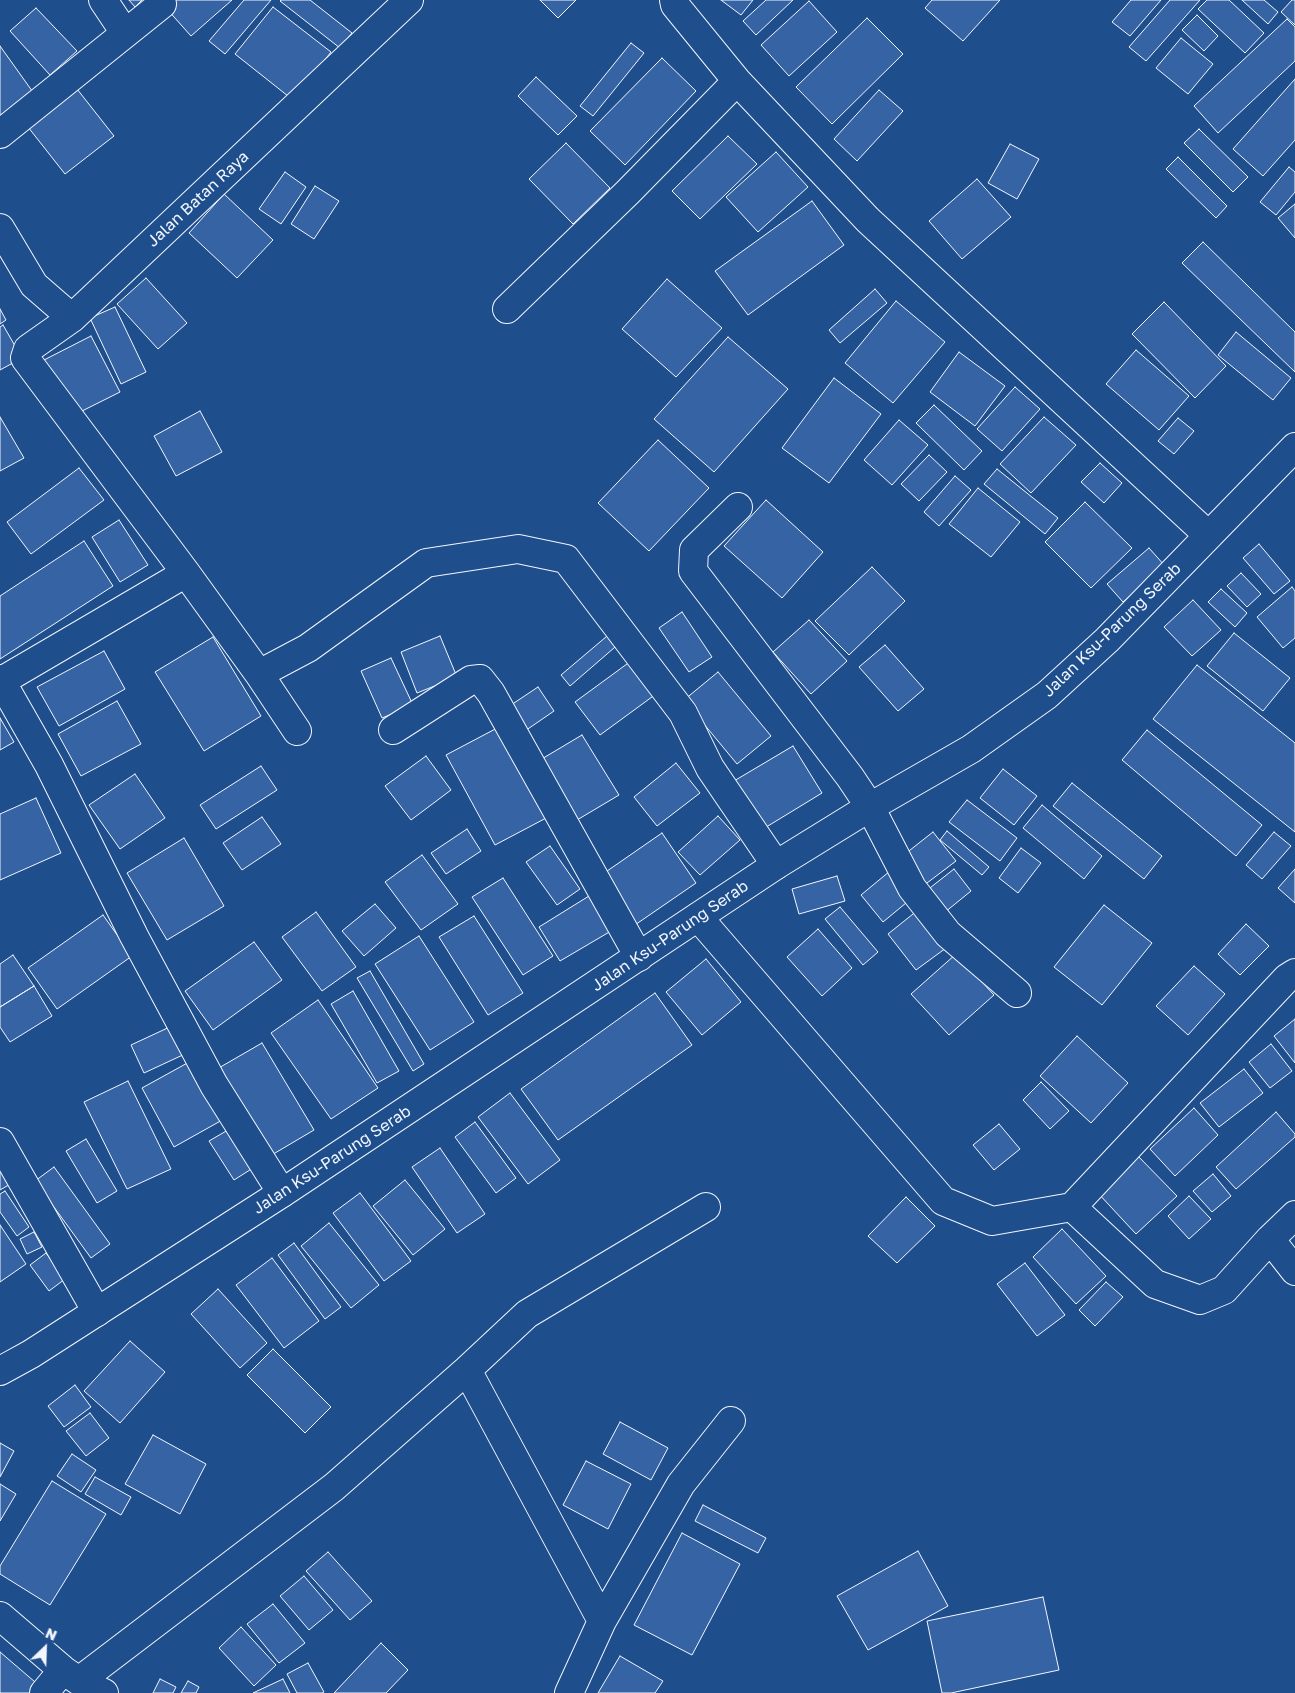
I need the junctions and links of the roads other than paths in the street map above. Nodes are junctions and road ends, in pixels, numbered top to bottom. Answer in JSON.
{"nodes":[{"id":1,"x":103,"y":0,"type":"edge"},
{"id":2,"x":409,"y":0,"type":"edge"},
{"id":3,"x":674,"y":0,"type":"edge"},
{"id":4,"x":162,"y":4,"type":"dead end"},
{"id":5,"x":125,"y":33,"type":"junction"},
{"id":6,"x":737,"y":80,"type":"junction"},
{"id":7,"x":0,"y":134,"type":"edge"},
{"id":8,"x":0,"y":228,"type":"edge"},
{"id":9,"x":507,"y":309,"type":"dead end"},
{"id":10,"x":72,"y":318,"type":"junction"},
{"id":11,"x":1295,"y":447,"type":"edge"},
{"id":12,"x":738,"y":507,"type":"dead end"},
{"id":13,"x":1208,"y":535,"type":"junction"},
{"id":14,"x":186,"y":573,"type":"junction"},
{"id":15,"x":259,"y":674,"type":"junction"},
{"id":16,"x":1,"y":680,"type":"edge"},
{"id":17,"x":393,"y":730,"type":"dead end"},
{"id":18,"x":297,"y":731,"type":"dead end"},
{"id":19,"x":870,"y":807,"type":"junction"},
{"id":20,"x":776,"y":865,"type":"junction"},
{"id":21,"x":698,"y":918,"type":"junction"},
{"id":22,"x":639,"y":957,"type":"junction"},
{"id":23,"x":1295,"y":973,"type":"edge"},
{"id":24,"x":1017,"y":993,"type":"dead end"},
{"id":25,"x":0,"y":1142,"type":"edge"},
{"id":26,"x":282,"y":1193,"type":"junction"},
{"id":27,"x":706,"y":1207,"type":"dead end"},
{"id":28,"x":1072,"y":1207,"type":"junction"},
{"id":29,"x":1295,"y":1215,"type":"edge"},
{"id":30,"x":1270,"y":1240,"type":"junction"},
{"id":31,"x":1295,"y":1271,"type":"edge"},
{"id":32,"x":97,"y":1312,"type":"junction"},
{"id":33,"x":467,"y":1370,"type":"junction"},
{"id":34,"x":0,"y":1371,"type":"edge"},
{"id":35,"x":731,"y":1421,"type":"dead end"},
{"id":36,"x":0,"y":1617,"type":"edge"},
{"id":37,"x":602,"y":1621,"type":"junction"},
{"id":38,"x":71,"y":1676,"type":"junction"},
{"id":39,"x":44,"y":1693,"type":"edge"},
{"id":40,"x":104,"y":1693,"type":"edge"},
{"id":41,"x":569,"y":1693,"type":"edge"}],
"edges":[{"from":1,"to":5,"type":"street"},
{"from":2,"to":10,"type":"street","name":"Jalan Batan Raya"},
{"from":3,"to":6,"type":"street"},
{"from":4,"to":5,"type":"street"},
{"from":5,"to":7,"type":"street"},
{"from":6,"to":9,"type":"street"},
{"from":6,"to":13,"type":"street"},
{"from":8,"to":10,"type":"street"},
{"from":10,"to":14,"type":"street","name":"Jalan Batan Raya"},
{"from":11,"to":13,"type":"street","name":"Jalan Ksu-Parung Serab"},
{"from":12,"to":19,"type":"street"},
{"from":13,"to":19,"type":"street","name":"Jalan Ksu-Parung Serab"},
{"from":14,"to":15,"type":"street"},
{"from":14,"to":16,"type":"street"},
{"from":15,"to":18,"type":"street"},
{"from":15,"to":20,"type":"street"},
{"from":16,"to":26,"type":"street"},
{"from":17,"to":22,"type":"street"},
{"from":19,"to":20,"type":"street","name":"Jalan Ksu-Parung Serab"},
{"from":19,"to":24,"type":"street"},
{"from":20,"to":21,"type":"street","name":"Jalan Ksu-Parung Serab"},
{"from":21,"to":22,"type":"street","name":"Jalan Ksu-Parung Serab"},
{"from":21,"to":28,"type":"street"},
{"from":22,"to":26,"type":"street","name":"Jalan Ksu-Parung Serab"},
{"from":23,"to":28,"type":"street"},
{"from":25,"to":32,"type":"street"},
{"from":26,"to":32,"type":"street","name":"Jalan Ksu-Parung Serab"},
{"from":27,"to":33,"type":"street"},
{"from":28,"to":30,"type":"street"},
{"from":29,"to":30,"type":"street"},
{"from":30,"to":31,"type":"street"},
{"from":32,"to":34,"type":"street","name":"Jalan Ksu-Parung Serab"},
{"from":33,"to":37,"type":"street"},
{"from":33,"to":38,"type":"street"},
{"from":35,"to":37,"type":"street"},
{"from":36,"to":38,"type":"street"},
{"from":37,"to":41,"type":"street"},
{"from":38,"to":39,"type":"street"},
{"from":38,"to":40,"type":"street"}]}
